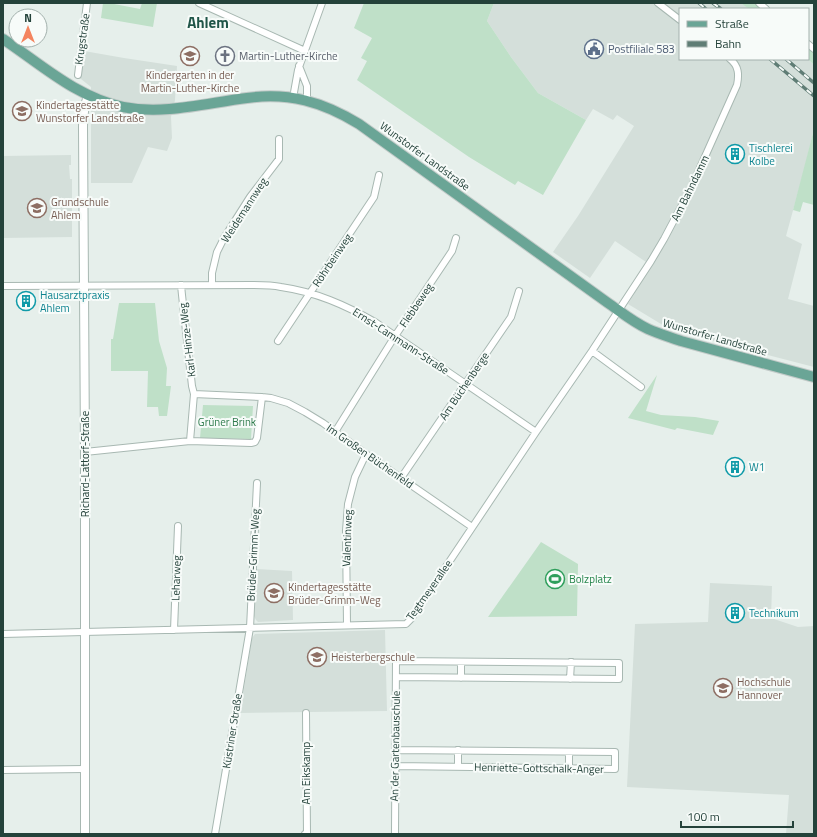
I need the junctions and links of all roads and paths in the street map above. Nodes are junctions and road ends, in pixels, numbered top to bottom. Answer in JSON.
{"nodes":[{"id":1,"x":87,"y":3,"type":"edge"},
{"id":2,"x":200,"y":3,"type":"edge"},
{"id":3,"x":322,"y":3,"type":"edge"},
{"id":4,"x":658,"y":3,"type":"edge"},
{"id":5,"x":679,"y":19,"type":"edge"},
{"id":6,"x":3,"y":39,"type":"edge"},
{"id":7,"x":305,"y":51,"type":"junction"},
{"id":8,"x":731,"y":60,"type":"edge"},
{"id":9,"x":299,"y":66,"type":"junction"},
{"id":10,"x":78,"y":74,"type":"dead end"},
{"id":11,"x":88,"y":96,"type":"junction"},
{"id":12,"x":293,"y":98,"type":"junction"},
{"id":13,"x":307,"y":100,"type":"junction"},
{"id":14,"x":279,"y":139,"type":"dead end"},
{"id":15,"x":379,"y":175,"type":"dead end"},
{"id":16,"x":456,"y":238,"type":"dead end"},
{"id":17,"x":181,"y":285,"type":"junction"},
{"id":18,"x":212,"y":285,"type":"junction"},
{"id":19,"x":3,"y":286,"type":"edge"},
{"id":20,"x":84,"y":286,"type":"junction"},
{"id":21,"x":519,"y":291,"type":"dead end"},
{"id":22,"x":309,"y":293,"type":"junction"},
{"id":23,"x":618,"y":310,"type":"junction"},
{"id":24,"x":395,"y":336,"type":"junction"},
{"id":25,"x":278,"y":341,"type":"dead end"},
{"id":26,"x":592,"y":351,"type":"junction"},
{"id":27,"x":814,"y":376,"type":"edge"},
{"id":28,"x":465,"y":384,"type":"junction"},
{"id":29,"x":641,"y":387,"type":"dead end"},
{"id":30,"x":194,"y":394,"type":"junction"},
{"id":31,"x":262,"y":397,"type":"junction"},
{"id":32,"x":335,"y":432,"type":"junction"},
{"id":33,"x":536,"y":432,"type":"junction"},
{"id":34,"x":190,"y":441,"type":"junction"},
{"id":35,"x":85,"y":452,"type":"junction"},
{"id":36,"x":366,"y":454,"type":"junction"},
{"id":37,"x":401,"y":478,"type":"junction"},
{"id":38,"x":257,"y":483,"type":"dead end"},
{"id":39,"x":178,"y":526,"type":"dead end"},
{"id":40,"x":472,"y":527,"type":"junction"},
{"id":41,"x":347,"y":625,"type":"junction"},
{"id":42,"x":250,"y":628,"type":"junction"},
{"id":43,"x":174,"y":630,"type":"junction"},
{"id":44,"x":85,"y":631,"type":"junction"},
{"id":45,"x":3,"y":634,"type":"edge"},
{"id":46,"x":461,"y":662,"type":"junction"},
{"id":47,"x":571,"y":662,"type":"junction"},
{"id":48,"x":396,"y":677,"type":"junction"},
{"id":49,"x":461,"y":678,"type":"junction"},
{"id":50,"x":570,"y":679,"type":"junction"},
{"id":51,"x":306,"y":713,"type":"dead end"},
{"id":52,"x":396,"y":750,"type":"junction"},
{"id":53,"x":458,"y":750,"type":"junction"},
{"id":54,"x":570,"y":752,"type":"junction"},
{"id":55,"x":395,"y":766,"type":"junction"},
{"id":56,"x":458,"y":766,"type":"junction"},
{"id":57,"x":569,"y":768,"type":"junction"},
{"id":58,"x":85,"y":769,"type":"junction"},
{"id":59,"x":3,"y":770,"type":"edge"},
{"id":60,"x":85,"y":834,"type":"edge"},
{"id":61,"x":215,"y":834,"type":"edge"},
{"id":62,"x":306,"y":834,"type":"edge"},
{"id":63,"x":395,"y":834,"type":"edge"}],
"edges":[{"from":1,"to":10,"type":"street","name":"Krugstraße"},
{"from":2,"to":7,"type":"street"},
{"from":3,"to":7,"type":"street"},
{"from":4,"to":5,"type":"street"},
{"from":6,"to":11,"type":"main road","name":"Wunstorfer Landstraße"},
{"from":7,"to":9,"type":"street"},
{"from":8,"to":23,"type":"street","name":"Am Bahndamm"},
{"from":9,"to":12,"type":"street"},
{"from":9,"to":13,"type":"street"},
{"from":11,"to":12,"type":"main road","name":"Wunstorfer Landstraße"},
{"from":11,"to":20,"type":"street","name":"Richard-Lattorf-Straße"},
{"from":12,"to":13,"type":"main road","name":"Wunstorfer Landstraße"},
{"from":13,"to":23,"type":"main road","name":"Wunstorfer Landstraße"},
{"from":14,"to":18,"type":"street","name":"Weidemannweg"},
{"from":15,"to":22,"type":"street","name":"Röhrbeinweg"},
{"from":16,"to":24,"type":"street","name":"Flebbeweg"},
{"from":17,"to":18,"type":"street","name":"Ernst-Cammann-Straße"},
{"from":17,"to":20,"type":"street","name":"Ernst-Cammann-Straße"},
{"from":17,"to":30,"type":"street","name":"Karl-Hinze-Weg"},
{"from":18,"to":22,"type":"street","name":"Ernst-Cammann-Straße"},
{"from":19,"to":20,"type":"street","name":"Ernst-Cammann-Straße"},
{"from":20,"to":35,"type":"street","name":"Richard-Lattorf-Straße"},
{"from":21,"to":28,"type":"street","name":"Am Büchenberge"},
{"from":22,"to":24,"type":"street","name":"Ernst-Cammann-Straße"},
{"from":22,"to":25,"type":"street","name":"Röhrbeinweg"},
{"from":23,"to":26,"type":"street","name":"Tegtmeyerallee"},
{"from":23,"to":27,"type":"main road","name":"Wunstorfer Landstraße"},
{"from":24,"to":28,"type":"street","name":"Ernst-Cammann-Straße"},
{"from":24,"to":32,"type":"street","name":"Flebbeweg"},
{"from":26,"to":29,"type":"street"},
{"from":26,"to":33,"type":"street","name":"Tegtmeyerallee"},
{"from":28,"to":33,"type":"street","name":"Ernst-Cammann-Straße"},
{"from":28,"to":37,"type":"street","name":"Am Büchenberge"},
{"from":30,"to":31,"type":"street","name":"Im Großen Büchenfeld"},
{"from":30,"to":34,"type":"street"},
{"from":31,"to":32,"type":"street","name":"Im Großen Büchenfeld"},
{"from":31,"to":34,"type":"street"},
{"from":32,"to":36,"type":"street","name":"Im Großen Büchenfeld"},
{"from":33,"to":40,"type":"street","name":"Tegtmeyerallee"},
{"from":34,"to":35,"type":"street"},
{"from":35,"to":44,"type":"street","name":"Richard-Lattorf-Straße"},
{"from":36,"to":37,"type":"street","name":"Im Großen Büchenfeld"},
{"from":36,"to":41,"type":"street","name":"Valentinweg"},
{"from":37,"to":40,"type":"street","name":"Im Großen Büchenfeld"},
{"from":38,"to":42,"type":"street","name":"Brüder-Grimm-Weg"},
{"from":39,"to":43,"type":"street","name":"Leharweg"},
{"from":40,"to":41,"type":"street","name":"Tegtmeyerallee"},
{"from":41,"to":42,"type":"street","name":"Tegtmeyerallee"},
{"from":42,"to":43,"type":"street","name":"Tegtmeyerallee"},
{"from":42,"to":61,"type":"street","name":"Küstriner Straße"},
{"from":43,"to":44,"type":"street","name":"Tegtmeyerallee"},
{"from":44,"to":45,"type":"street","name":"Tegtmeyerallee"},
{"from":44,"to":58,"type":"street","name":"Richard-Lattorf-Straße"},
{"from":46,"to":47,"type":"street"},
{"from":46,"to":48,"type":"street","name":"An der Gartenbauschule"},
{"from":46,"to":49,"type":"street"},
{"from":47,"to":50,"type":"street"},
{"from":47,"to":50,"type":"street"},
{"from":48,"to":49,"type":"street"},
{"from":48,"to":52,"type":"street","name":"An der Gartenbauschule"},
{"from":49,"to":50,"type":"street"},
{"from":51,"to":62,"type":"street","name":"Am Eikskamp"},
{"from":52,"to":53,"type":"street","name":"Henriette-Gottschalk-Anger"},
{"from":52,"to":55,"type":"street","name":"An der Gartenbauschule"},
{"from":53,"to":54,"type":"street","name":"Henriette-Gottschalk-Anger"},
{"from":53,"to":56,"type":"street"},
{"from":54,"to":57,"type":"street"},
{"from":54,"to":57,"type":"street","name":"Henriette-Gottschalk-Anger"},
{"from":55,"to":56,"type":"street","name":"Henriette-Gottschalk-Anger"},
{"from":55,"to":63,"type":"street","name":"An der Gartenbauschule"},
{"from":56,"to":57,"type":"street","name":"Henriette-Gottschalk-Anger"},
{"from":58,"to":59,"type":"street"},
{"from":58,"to":60,"type":"street","name":"Richard-Lattorf-Straße"}]}
